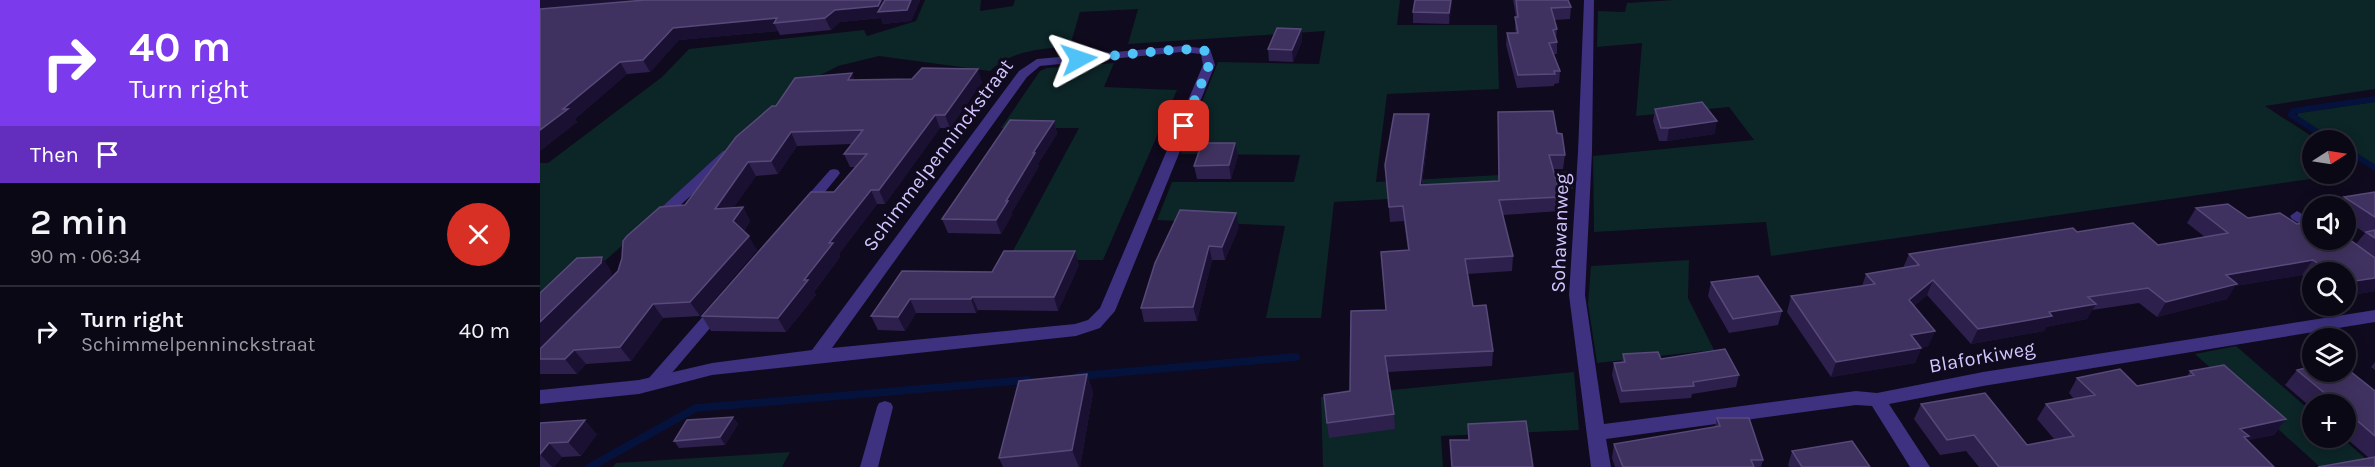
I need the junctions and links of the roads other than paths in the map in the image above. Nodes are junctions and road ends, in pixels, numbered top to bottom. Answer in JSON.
{"nodes":[{"id":1,"x":1589,"y":0,"type":"edge"},
{"id":2,"x":738,"y":146,"type":"edge"},
{"id":3,"x":834,"y":173,"type":"dead end"},
{"id":4,"x":2297,"y":216,"type":"dead end"},
{"id":5,"x":796,"y":217,"type":"edge"},
{"id":6,"x":2302,"y":219,"type":"edge"},
{"id":7,"x":642,"y":233,"type":"edge"},
{"id":8,"x":729,"y":296,"type":"edge"},
{"id":9,"x":2375,"y":316,"type":"edge"},
{"id":10,"x":817,"y":356,"type":"junction"},
{"id":11,"x":654,"y":383,"type":"junction"},
{"id":12,"x":540,"y":397,"type":"edge"},
{"id":13,"x":1877,"y":400,"type":"junction"},
{"id":14,"x":885,"y":407,"type":"dead end"},
{"id":15,"x":1595,"y":433,"type":"junction"},
{"id":16,"x":869,"y":467,"type":"edge"},
{"id":17,"x":1601,"y":467,"type":"edge"},
{"id":18,"x":1920,"y":467,"type":"edge"}],
"edges":[{"from":1,"to":15,"type":"street","name":"Sohawanweg"},
{"from":2,"to":7,"type":"street"},
{"from":3,"to":5,"type":"lane"},
{"from":4,"to":6,"type":"street"},
{"from":8,"to":11,"type":"lane"},
{"from":9,"to":13,"type":"street","name":"Blaforkiweg"},
{"from":10,"to":10,"type":"street","name":"Schimmelpenninckstraat"},
{"from":10,"to":11,"type":"street","name":"Schimmelpenninckstraat"},
{"from":11,"to":12,"type":"street","name":"Schimmelpenninckstraat"},
{"from":13,"to":15,"type":"street","name":"Blaforkiweg"},
{"from":13,"to":18,"type":"street"},
{"from":14,"to":16,"type":"lane"},
{"from":15,"to":17,"type":"street","name":"Sohawanweg"}]}
